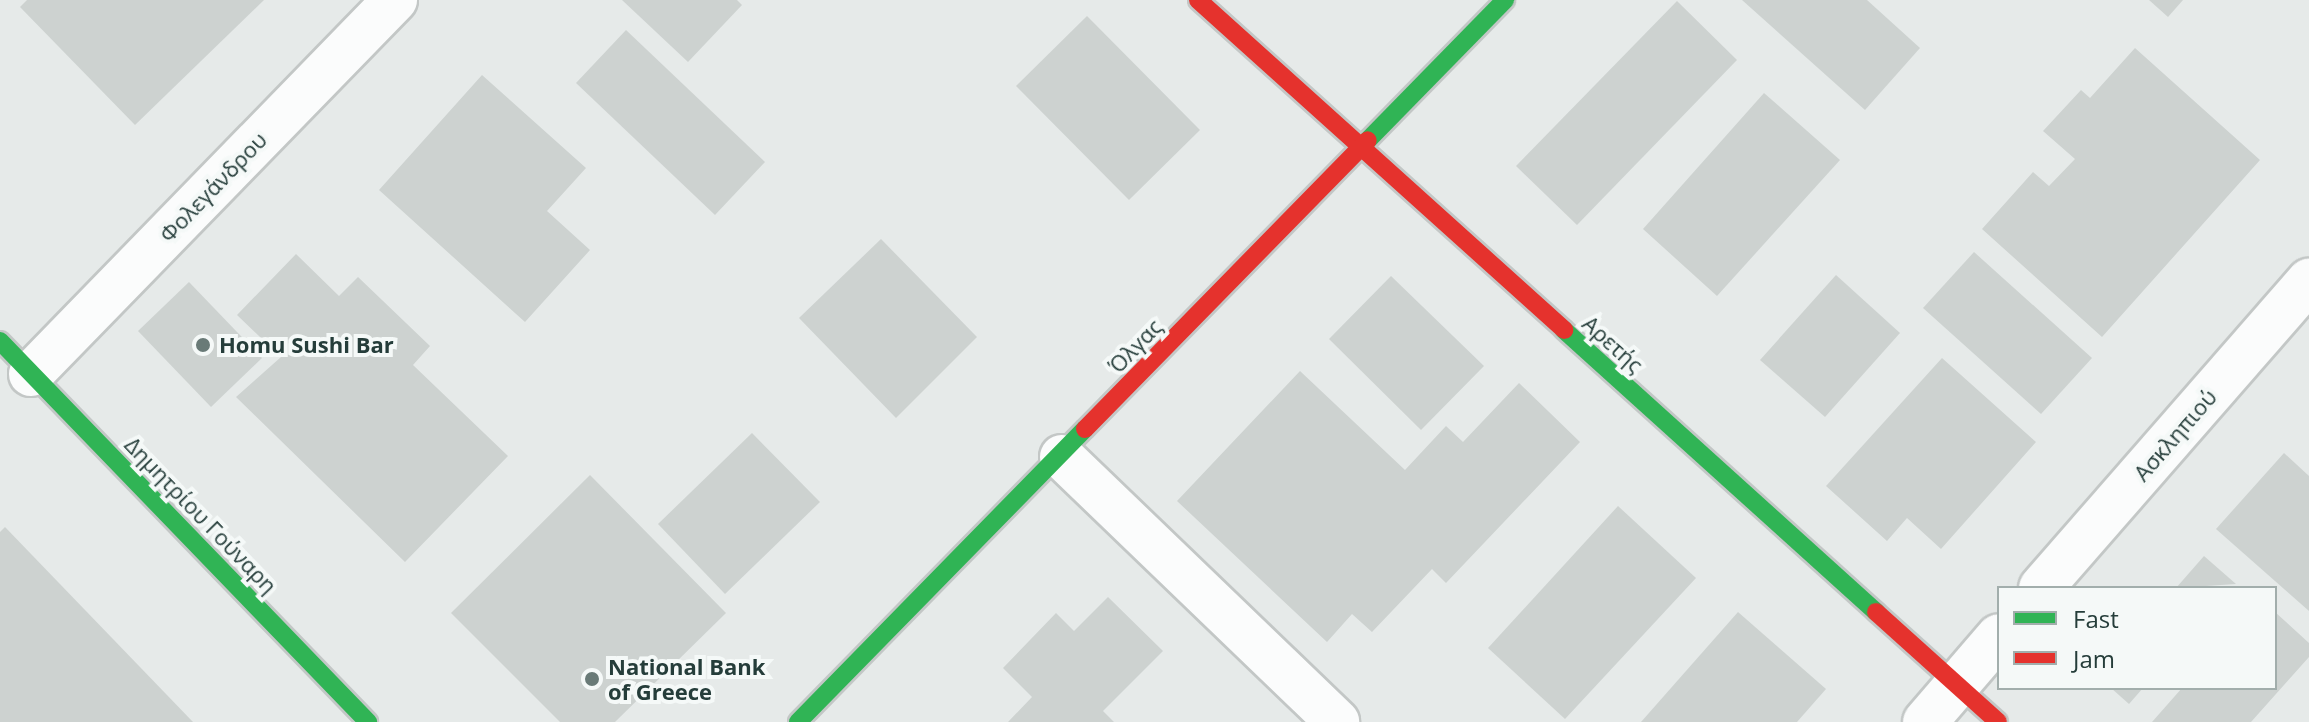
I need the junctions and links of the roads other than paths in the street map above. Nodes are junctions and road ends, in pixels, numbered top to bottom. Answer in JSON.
{"nodes":[{"id":1,"x":395,"y":0,"type":"edge"},
{"id":2,"x":1198,"y":0,"type":"edge"},
{"id":3,"x":1505,"y":0,"type":"edge"},
{"id":4,"x":1358,"y":147,"type":"junction"},
{"id":5,"x":2309,"y":281,"type":"edge"},
{"id":6,"x":0,"y":341,"type":"edge"},
{"id":7,"x":31,"y":374,"type":"junction"},
{"id":8,"x":1062,"y":457,"type":"junction"},
{"id":9,"x":2043,"y":586,"type":"edge"},
{"id":10,"x":1997,"y":638,"type":"edge"},
{"id":11,"x":1956,"y":685,"type":"junction"},
{"id":12,"x":368,"y":722,"type":"edge"},
{"id":13,"x":798,"y":722,"type":"edge"},
{"id":14,"x":1337,"y":722,"type":"edge"},
{"id":15,"x":1925,"y":722,"type":"edge"},
{"id":16,"x":1998,"y":722,"type":"edge"}],
"edges":[{"from":1,"to":7,"type":"street","name":"Φολεγάνδρου"},
{"from":2,"to":4,"type":"street","name":"Αρετής"},
{"from":3,"to":4,"type":"street","name":"Όλγας"},
{"from":4,"to":8,"type":"street","name":"Όλγας"},
{"from":4,"to":11,"type":"street","name":"Αρετής"},
{"from":5,"to":9,"type":"street","name":"Ασκληπιού"},
{"from":6,"to":7,"type":"street","name":"Δημητρίου Γούναρη"},
{"from":7,"to":12,"type":"street","name":"Δημητρίου Γούναρη"},
{"from":8,"to":13,"type":"street","name":"Όλγας"},
{"from":8,"to":14,"type":"street"},
{"from":10,"to":11,"type":"street"},
{"from":11,"to":15,"type":"street"},
{"from":11,"to":16,"type":"street","name":"Αρετής"}]}
